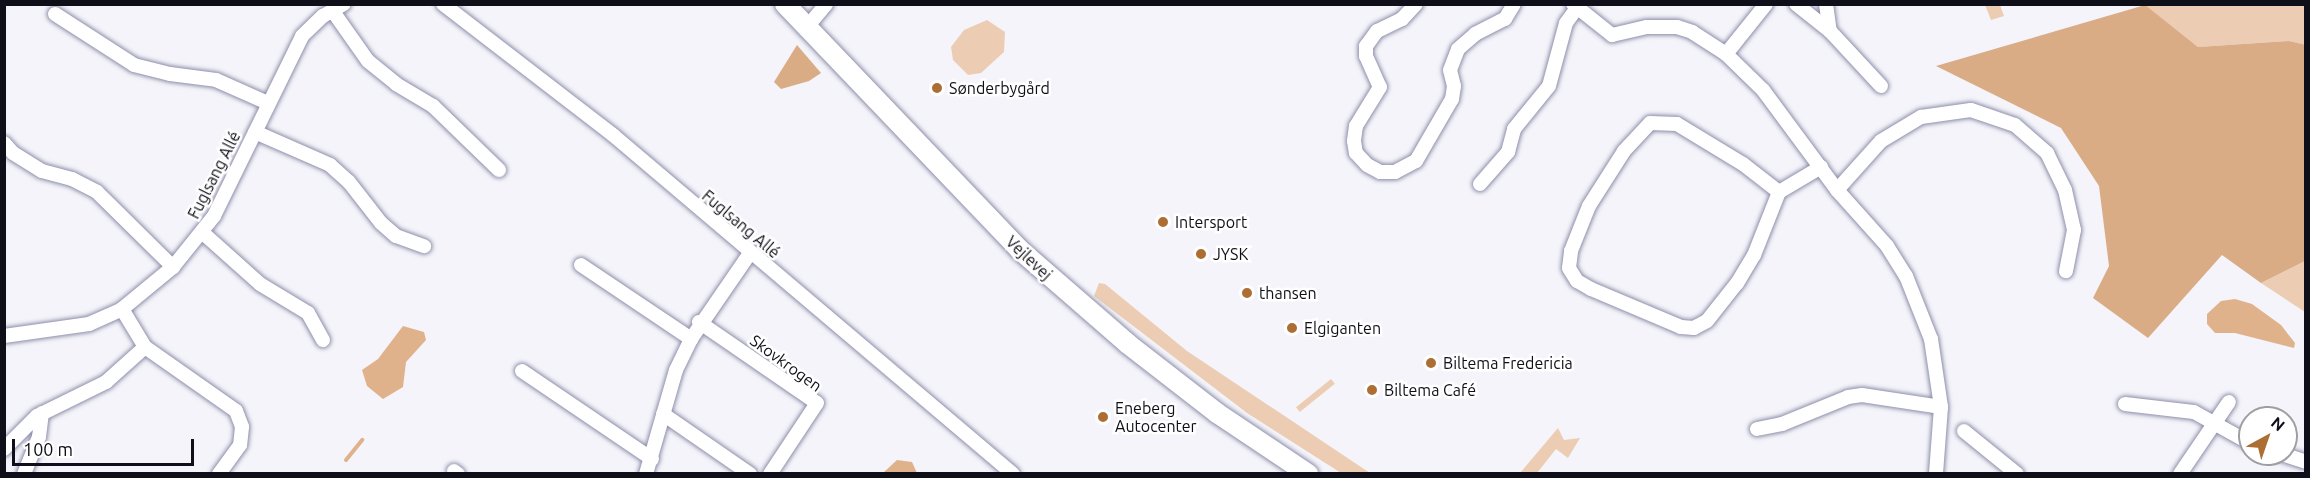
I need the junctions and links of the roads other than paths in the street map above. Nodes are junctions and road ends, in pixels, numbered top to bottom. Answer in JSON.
{"nodes":[{"id":1,"x":444,"y":4,"type":"edge"},
{"id":2,"x":785,"y":4,"type":"edge"},
{"id":3,"x":826,"y":4,"type":"edge"},
{"id":4,"x":1416,"y":4,"type":"edge"},
{"id":5,"x":1514,"y":4,"type":"edge"},
{"id":6,"x":1766,"y":4,"type":"edge"},
{"id":7,"x":1796,"y":4,"type":"edge"},
{"id":8,"x":1826,"y":4,"type":"edge"},
{"id":9,"x":1575,"y":6,"type":"edge"},
{"id":10,"x":328,"y":9,"type":"edge"},
{"id":11,"x":55,"y":14,"type":"dead end"},
{"id":12,"x":807,"y":27,"type":"junction"},
{"id":13,"x":1830,"y":31,"type":"junction"},
{"id":14,"x":1726,"y":54,"type":"junction"},
{"id":15,"x":1881,"y":86,"type":"dead end"},
{"id":16,"x":268,"y":103,"type":"junction"},
{"id":17,"x":255,"y":132,"type":"junction"},
{"id":18,"x":4,"y":143,"type":"edge"},
{"id":19,"x":1821,"y":167,"type":"junction"},
{"id":20,"x":499,"y":170,"type":"dead end"},
{"id":21,"x":1480,"y":184,"type":"dead end"},
{"id":22,"x":1837,"y":190,"type":"junction"},
{"id":23,"x":1779,"y":192,"type":"junction"},
{"id":24,"x":203,"y":233,"type":"junction"},
{"id":25,"x":424,"y":246,"type":"dead end"},
{"id":26,"x":750,"y":253,"type":"junction"},
{"id":27,"x":581,"y":265,"type":"dead end"},
{"id":28,"x":172,"y":267,"type":"junction"},
{"id":29,"x":2066,"y":271,"type":"dead end"},
{"id":30,"x":122,"y":309,"type":"junction"},
{"id":31,"x":699,"y":322,"type":"junction"},
{"id":32,"x":4,"y":336,"type":"edge"},
{"id":33,"x":691,"y":339,"type":"junction"},
{"id":34,"x":323,"y":340,"type":"dead end"},
{"id":35,"x":145,"y":347,"type":"junction"},
{"id":36,"x":522,"y":371,"type":"dead end"},
{"id":37,"x":2229,"y":402,"type":"dead end"},
{"id":38,"x":2125,"y":404,"type":"dead end"},
{"id":39,"x":1941,"y":407,"type":"junction"},
{"id":40,"x":42,"y":413,"type":"junction"},
{"id":41,"x":663,"y":414,"type":"junction"},
{"id":42,"x":2215,"y":423,"type":"junction"},
{"id":43,"x":1757,"y":429,"type":"dead end"},
{"id":44,"x":1964,"y":431,"type":"dead end"},
{"id":45,"x":2238,"y":436,"type":"edge"},
{"id":46,"x":4,"y":449,"type":"edge"},
{"id":47,"x":651,"y":459,"type":"junction"},
{"id":48,"x":24,"y":474,"type":"edge"},
{"id":49,"x":219,"y":474,"type":"edge"},
{"id":50,"x":646,"y":474,"type":"edge"},
{"id":51,"x":750,"y":474,"type":"edge"},
{"id":52,"x":771,"y":474,"type":"edge"},
{"id":53,"x":1013,"y":474,"type":"edge"},
{"id":54,"x":1308,"y":474,"type":"edge"},
{"id":55,"x":1936,"y":474,"type":"edge"},
{"id":56,"x":2017,"y":474,"type":"edge"},
{"id":57,"x":2180,"y":474,"type":"edge"}],
"edges":[{"from":1,"to":26,"type":"street","name":"Fuglsang Allé"},
{"from":2,"to":12,"type":"street","name":"Vejlevej"},
{"from":3,"to":12,"type":"street"},
{"from":4,"to":5,"type":"street"},
{"from":6,"to":14,"type":"street"},
{"from":7,"to":13,"type":"street"},
{"from":8,"to":13,"type":"street"},
{"from":9,"to":14,"type":"street"},
{"from":9,"to":21,"type":"street"},
{"from":10,"to":16,"type":"street","name":"Fuglsang Allé"},
{"from":10,"to":20,"type":"street","name":"Fuglsang Allé"},
{"from":11,"to":16,"type":"street"},
{"from":12,"to":54,"type":"street","name":"Vejlevej"},
{"from":13,"to":15,"type":"street"},
{"from":14,"to":19,"type":"street"},
{"from":16,"to":17,"type":"street","name":"Fuglsang Allé"},
{"from":17,"to":24,"type":"street","name":"Fuglsang Allé"},
{"from":17,"to":25,"type":"street","name":"Fuglsang Allé"},
{"from":18,"to":28,"type":"street"},
{"from":19,"to":22,"type":"street"},
{"from":19,"to":23,"type":"street"},
{"from":22,"to":29,"type":"street"},
{"from":22,"to":39,"type":"street"},
{"from":23,"to":23,"type":"street"},
{"from":24,"to":28,"type":"street","name":"Fuglsang Allé"},
{"from":24,"to":34,"type":"street","name":"Fuglsang Allé"},
{"from":26,"to":31,"type":"street"},
{"from":26,"to":53,"type":"street","name":"Fuglsang Allé"},
{"from":27,"to":33,"type":"street"},
{"from":28,"to":30,"type":"street","name":"Fuglsang Allé"},
{"from":30,"to":32,"type":"street","name":"Fuglsang Allé"},
{"from":30,"to":35,"type":"street"},
{"from":31,"to":33,"type":"street"},
{"from":31,"to":52,"type":"street","name":"Skovkrogen"},
{"from":33,"to":41,"type":"street"},
{"from":35,"to":40,"type":"street"},
{"from":35,"to":49,"type":"street"},
{"from":36,"to":47,"type":"street"},
{"from":37,"to":42,"type":"street"},
{"from":38,"to":42,"type":"street"},
{"from":39,"to":43,"type":"street"},
{"from":39,"to":55,"type":"street"},
{"from":40,"to":46,"type":"street"},
{"from":40,"to":48,"type":"street"},
{"from":41,"to":47,"type":"street"},
{"from":41,"to":51,"type":"street"},
{"from":42,"to":45,"type":"street"},
{"from":42,"to":57,"type":"street"},
{"from":44,"to":56,"type":"street"},
{"from":47,"to":50,"type":"street"}]}
